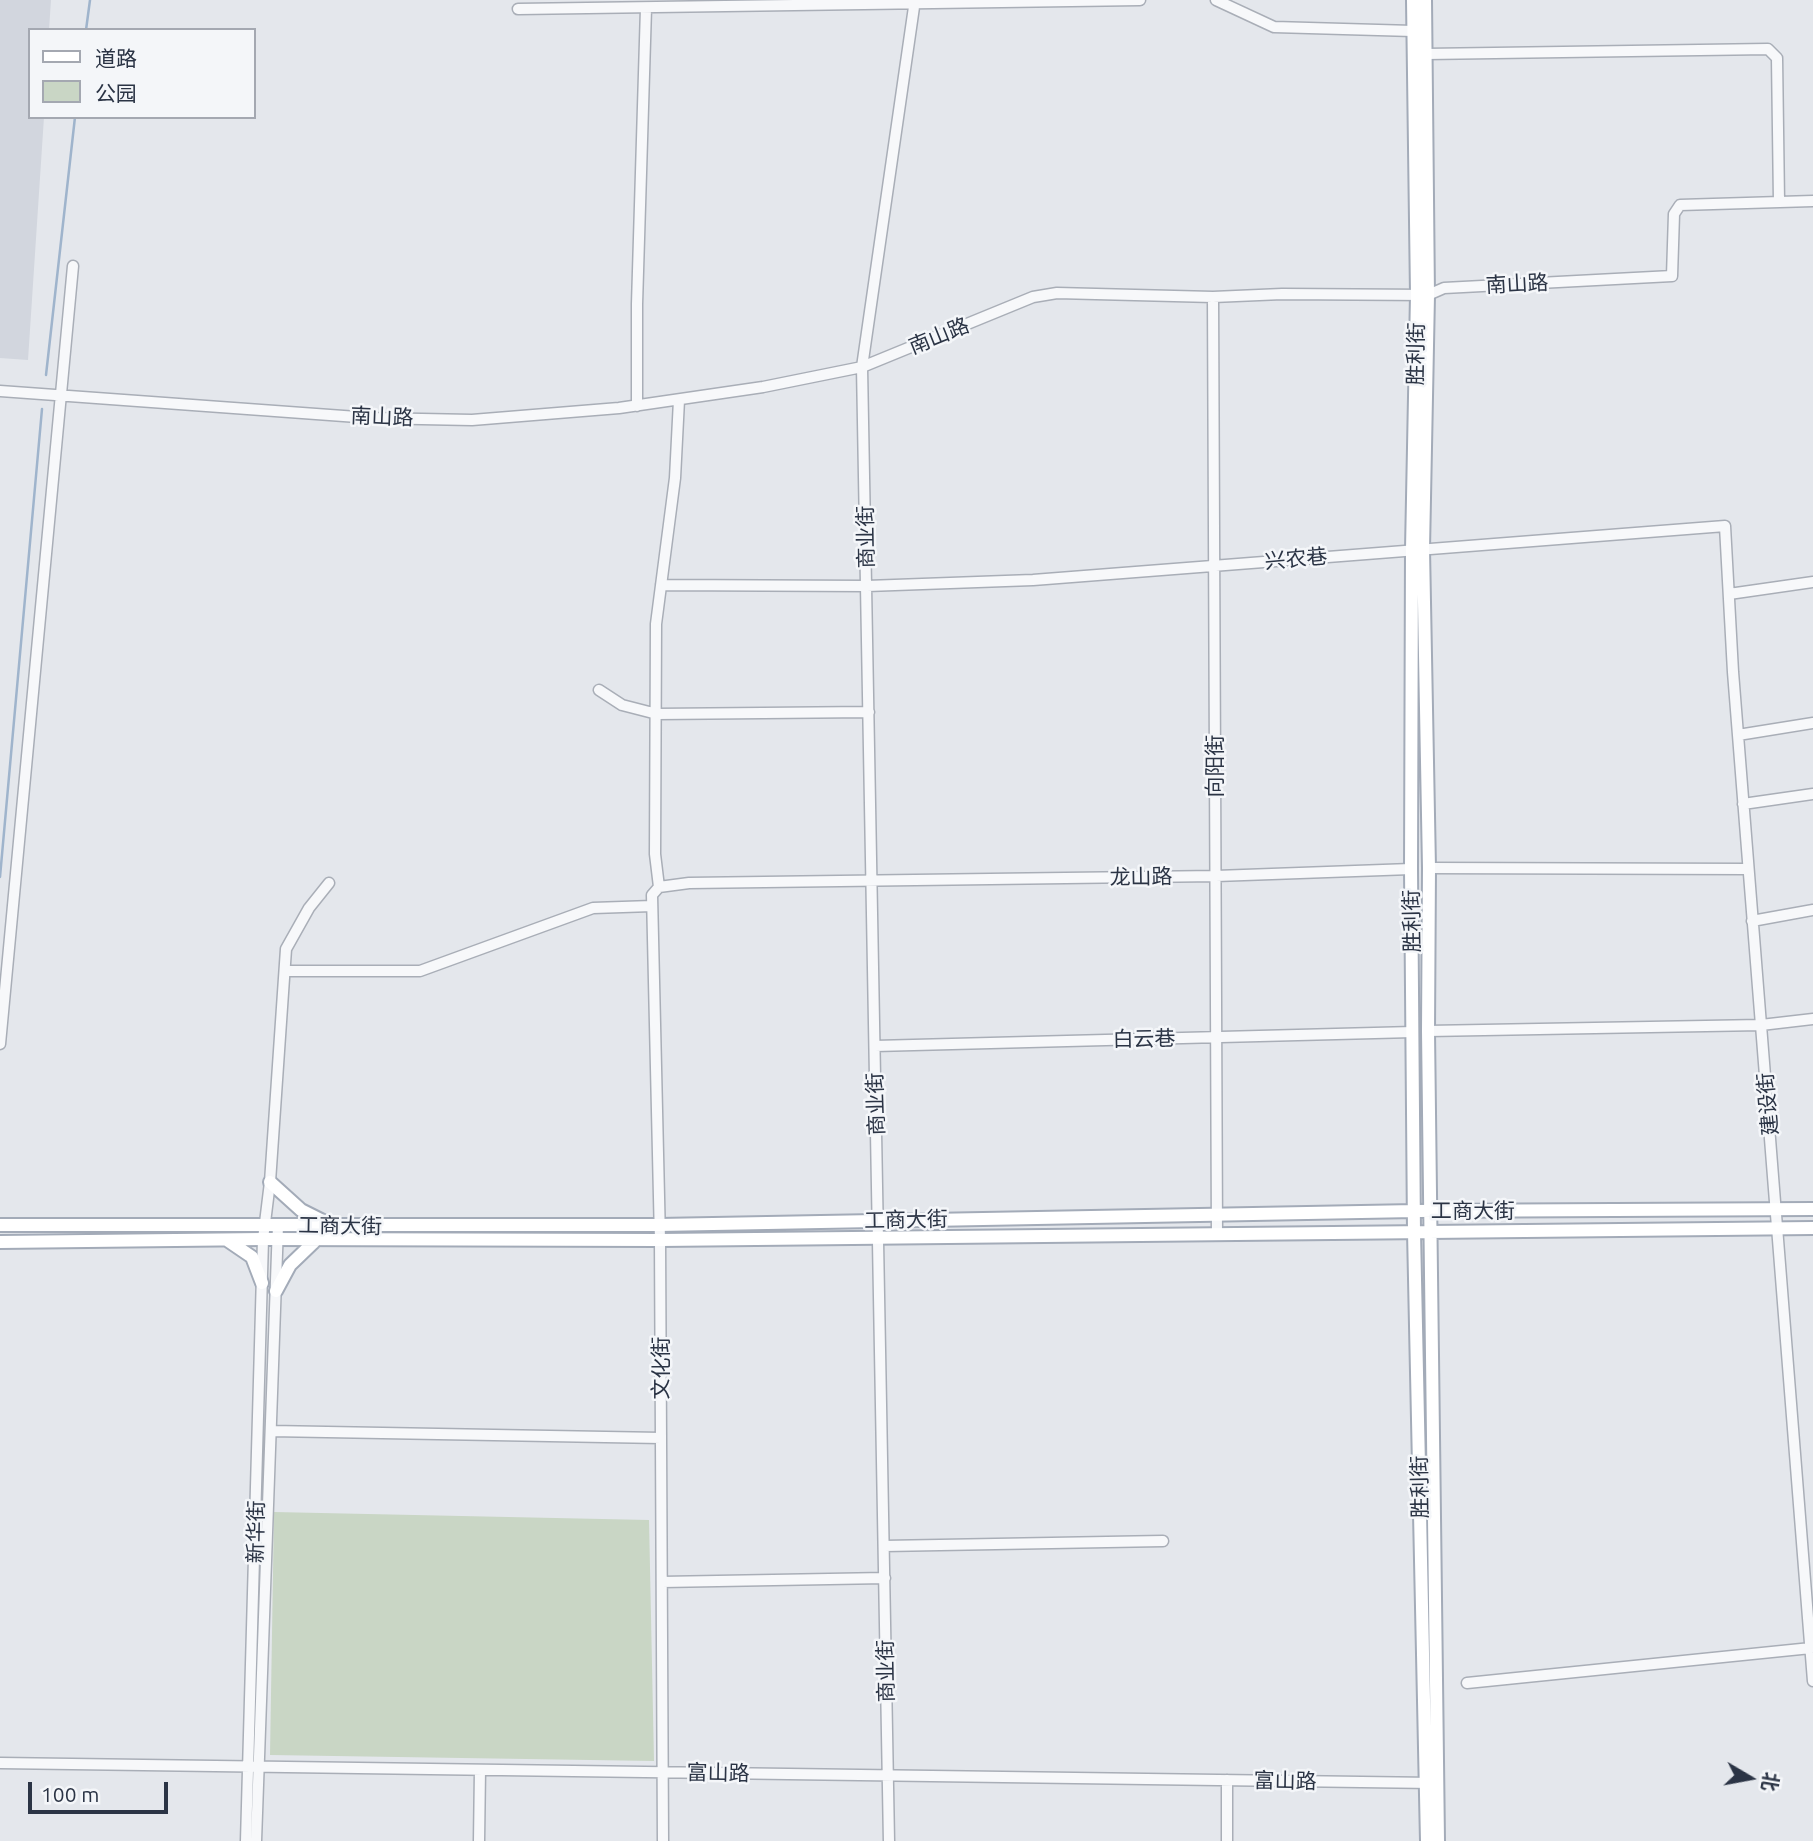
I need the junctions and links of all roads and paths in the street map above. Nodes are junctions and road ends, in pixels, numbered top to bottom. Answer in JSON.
{"nodes":[{"id":1,"x":915,"y":0,"type":"edge"},
{"id":2,"x":1140,"y":0,"type":"edge"},
{"id":3,"x":1216,"y":0,"type":"edge"},
{"id":4,"x":1413,"y":0,"type":"edge"},
{"id":5,"x":1425,"y":0,"type":"edge"},
{"id":6,"x":522,"y":6,"type":"edge"},
{"id":7,"x":646,"y":8,"type":"junction"},
{"id":8,"x":1413,"y":31,"type":"junction"},
{"id":9,"x":1426,"y":54,"type":"junction"},
{"id":10,"x":1813,"y":201,"type":"edge"},
{"id":11,"x":1779,"y":202,"type":"junction"},
{"id":12,"x":73,"y":266,"type":"dead end"},
{"id":13,"x":1422,"y":295,"type":"junction"},
{"id":14,"x":1213,"y":298,"type":"junction"},
{"id":15,"x":862,"y":367,"type":"junction"},
{"id":16,"x":0,"y":391,"type":"edge"},
{"id":17,"x":61,"y":395,"type":"junction"},
{"id":18,"x":679,"y":400,"type":"junction"},
{"id":19,"x":637,"y":406,"type":"junction"},
{"id":20,"x":1725,"y":526,"type":"joint"},
{"id":21,"x":1417,"y":549,"type":"junction"},
{"id":22,"x":1214,"y":566,"type":"junction"},
{"id":23,"x":1813,"y":582,"type":"edge"},
{"id":24,"x":661,"y":585,"type":"junction"},
{"id":25,"x":867,"y":586,"type":"junction"},
{"id":26,"x":1729,"y":594,"type":"junction"},
{"id":27,"x":598,"y":690,"type":"dead end"},
{"id":28,"x":869,"y":712,"type":"junction"},
{"id":29,"x":657,"y":714,"type":"junction"},
{"id":30,"x":1813,"y":723,"type":"edge"},
{"id":31,"x":1738,"y":735,"type":"junction"},
{"id":32,"x":1813,"y":794,"type":"edge"},
{"id":33,"x":1743,"y":804,"type":"junction"},
{"id":34,"x":1429,"y":868,"type":"junction"},
{"id":35,"x":1411,"y":869,"type":"junction"},
{"id":36,"x":1748,"y":869,"type":"junction"},
{"id":37,"x":1216,"y":876,"type":"junction"},
{"id":38,"x":870,"y":882,"type":"junction"},
{"id":39,"x":328,"y":883,"type":"dead end"},
{"id":40,"x":654,"y":896,"type":"junction"},
{"id":41,"x":1813,"y":910,"type":"edge"},
{"id":42,"x":1752,"y":921,"type":"junction"},
{"id":43,"x":287,"y":971,"type":"junction"},
{"id":44,"x":1813,"y":1019,"type":"edge"},
{"id":45,"x":1761,"y":1026,"type":"junction"},
{"id":46,"x":1428,"y":1031,"type":"junction"},
{"id":47,"x":1413,"y":1032,"type":"junction"},
{"id":48,"x":1217,"y":1038,"type":"junction"},
{"id":49,"x":0,"y":1044,"type":"edge"},
{"id":50,"x":874,"y":1046,"type":"junction"},
{"id":51,"x":270,"y":1182,"type":"junction"},
{"id":52,"x":1777,"y":1209,"type":"junction"},
{"id":53,"x":1813,"y":1209,"type":"edge"},
{"id":54,"x":1415,"y":1211,"type":"junction"},
{"id":55,"x":1430,"y":1211,"type":"junction"},
{"id":56,"x":1219,"y":1214,"type":"junction"},
{"id":57,"x":880,"y":1220,"type":"junction"},
{"id":58,"x":265,"y":1224,"type":"junction"},
{"id":59,"x":0,"y":1225,"type":"edge"},
{"id":60,"x":278,"y":1225,"type":"junction"},
{"id":61,"x":659,"y":1225,"type":"junction"},
{"id":62,"x":335,"y":1227,"type":"junction"},
{"id":63,"x":1779,"y":1228,"type":"junction"},
{"id":64,"x":1813,"y":1228,"type":"edge"},
{"id":65,"x":1414,"y":1232,"type":"junction"},
{"id":66,"x":1430,"y":1233,"type":"junction"},
{"id":67,"x":1217,"y":1235,"type":"junction"},
{"id":68,"x":263,"y":1238,"type":"junction"},
{"id":69,"x":880,"y":1238,"type":"junction"},
{"id":70,"x":220,"y":1239,"type":"junction"},
{"id":71,"x":278,"y":1239,"type":"junction"},
{"id":72,"x":316,"y":1240,"type":"junction"},
{"id":73,"x":660,"y":1240,"type":"junction"},
{"id":74,"x":0,"y":1242,"type":"edge"},
{"id":75,"x":262,"y":1283,"type":"junction"},
{"id":76,"x":276,"y":1291,"type":"junction"},
{"id":77,"x":271,"y":1431,"type":"junction"},
{"id":78,"x":661,"y":1438,"type":"junction"},
{"id":79,"x":1163,"y":1541,"type":"dead end"},
{"id":80,"x":884,"y":1546,"type":"junction"},
{"id":81,"x":885,"y":1578,"type":"junction"},
{"id":82,"x":662,"y":1581,"type":"junction"},
{"id":83,"x":1811,"y":1648,"type":"junction"},
{"id":84,"x":1813,"y":1681,"type":"edge"},
{"id":85,"x":1467,"y":1683,"type":"dead end"},
{"id":86,"x":0,"y":1763,"type":"edge"},
{"id":87,"x":254,"y":1768,"type":"junction"},
{"id":88,"x":480,"y":1770,"type":"junction"},
{"id":89,"x":663,"y":1772,"type":"junction"},
{"id":90,"x":888,"y":1776,"type":"junction"},
{"id":91,"x":1227,"y":1780,"type":"junction"},
{"id":92,"x":1431,"y":1783,"type":"junction"},
{"id":93,"x":246,"y":1841,"type":"edge"},
{"id":94,"x":256,"y":1841,"type":"edge"},
{"id":95,"x":479,"y":1841,"type":"edge"},
{"id":96,"x":663,"y":1841,"type":"edge"},
{"id":97,"x":890,"y":1841,"type":"edge"},
{"id":98,"x":1227,"y":1841,"type":"edge"},
{"id":99,"x":1427,"y":1841,"type":"edge"},
{"id":100,"x":1438,"y":1841,"type":"edge"}],
"edges":[{"from":1,"to":15,"type":"street","name":"商业街"},
{"from":2,"to":7,"type":"street"},
{"from":3,"to":8,"type":"street"},
{"from":4,"to":8,"type":"main road","name":"胜利街"},
{"from":5,"to":9,"type":"main road","name":"胜利街"},
{"from":6,"to":7,"type":"street"},
{"from":7,"to":19,"type":"street"},
{"from":8,"to":13,"type":"main road","name":"胜利街"},
{"from":9,"to":11,"type":"street"},
{"from":9,"to":13,"type":"main road","name":"胜利街"},
{"from":10,"to":11,"type":"street","name":"南山路"},
{"from":11,"to":13,"type":"street","name":"南山路"},
{"from":12,"to":17,"type":"street"},
{"from":13,"to":14,"type":"street","name":"南山路"},
{"from":13,"to":21,"type":"main road","name":"胜利街"},
{"from":14,"to":15,"type":"street","name":"南山路"},
{"from":14,"to":22,"type":"street","name":"向阳街"},
{"from":15,"to":18,"type":"street","name":"南山路"},
{"from":15,"to":25,"type":"street","name":"商业街"},
{"from":16,"to":17,"type":"street","name":"南山路"},
{"from":17,"to":19,"type":"street","name":"南山路"},
{"from":17,"to":49,"type":"street"},
{"from":18,"to":19,"type":"street","name":"南山路"},
{"from":18,"to":24,"type":"street","name":"文化街"},
{"from":20,"to":21,"type":"street","name":"兴农巷"},
{"from":20,"to":26,"type":"street","name":"建设街"},
{"from":21,"to":22,"type":"street","name":"兴农巷"},
{"from":21,"to":34,"type":"main road","name":"胜利街"},
{"from":21,"to":35,"type":"main road","name":"胜利街"},
{"from":22,"to":25,"type":"street","name":"兴农巷"},
{"from":22,"to":37,"type":"street","name":"向阳街"},
{"from":23,"to":26,"type":"street"},
{"from":24,"to":25,"type":"street","name":"兴农巷"},
{"from":24,"to":29,"type":"street","name":"文化街"},
{"from":25,"to":28,"type":"street","name":"商业街"},
{"from":26,"to":31,"type":"street","name":"建设街"},
{"from":27,"to":29,"type":"street"},
{"from":28,"to":29,"type":"street"},
{"from":28,"to":38,"type":"street","name":"商业街"},
{"from":29,"to":40,"type":"street","name":"文化街"},
{"from":30,"to":31,"type":"street"},
{"from":31,"to":33,"type":"street","name":"建设街"},
{"from":32,"to":33,"type":"street"},
{"from":33,"to":36,"type":"street","name":"建设街"},
{"from":34,"to":36,"type":"street"},
{"from":34,"to":46,"type":"main road","name":"胜利街"},
{"from":35,"to":37,"type":"street","name":"龙山路"},
{"from":35,"to":47,"type":"main road","name":"胜利街"},
{"from":36,"to":42,"type":"street","name":"建设街"},
{"from":37,"to":38,"type":"street","name":"龙山路"},
{"from":37,"to":48,"type":"street","name":"向阳街"},
{"from":38,"to":40,"type":"street","name":"龙山路"},
{"from":38,"to":50,"type":"street","name":"商业街"},
{"from":39,"to":43,"type":"street","name":"新华街"},
{"from":40,"to":43,"type":"street","name":"龙山路"},
{"from":40,"to":61,"type":"street","name":"文化街"},
{"from":41,"to":42,"type":"street"},
{"from":42,"to":45,"type":"street","name":"建设街"},
{"from":43,"to":51,"type":"street","name":"新华街"},
{"from":44,"to":45,"type":"street"},
{"from":45,"to":46,"type":"street"},
{"from":45,"to":52,"type":"street","name":"建设街"},
{"from":46,"to":55,"type":"main road","name":"胜利街"},
{"from":47,"to":48,"type":"street","name":"白云巷"},
{"from":47,"to":54,"type":"main road","name":"胜利街"},
{"from":48,"to":50,"type":"street","name":"白云巷"},
{"from":48,"to":56,"type":"street","name":"向阳街"},
{"from":50,"to":57,"type":"street","name":"商业街"},
{"from":51,"to":58,"type":"street","name":"新华街"},
{"from":51,"to":62,"type":"main road"},
{"from":52,"to":53,"type":"main road","name":"工商大街"},
{"from":52,"to":55,"type":"main road","name":"工商大街"},
{"from":52,"to":63,"type":"street","name":"建设街"},
{"from":54,"to":55,"type":"main road","name":"工商大街"},
{"from":54,"to":56,"type":"main road","name":"工商大街"},
{"from":54,"to":65,"type":"main road","name":"胜利街"},
{"from":55,"to":66,"type":"main road","name":"胜利街"},
{"from":56,"to":57,"type":"main road","name":"工商大街"},
{"from":56,"to":67,"type":"street","name":"向阳街"},
{"from":57,"to":61,"type":"main road","name":"工商大街"},
{"from":57,"to":69,"type":"street","name":"商业街"},
{"from":58,"to":59,"type":"main road","name":"工商大街"},
{"from":58,"to":60,"type":"main road","name":"工商大街"},
{"from":58,"to":68,"type":"street","name":"新华街"},
{"from":60,"to":62,"type":"main road","name":"工商大街"},
{"from":60,"to":71,"type":"street","name":"新华街"},
{"from":61,"to":62,"type":"main road","name":"工商大街"},
{"from":61,"to":73,"type":"street","name":"文化街"},
{"from":63,"to":64,"type":"main road","name":"工商大街"},
{"from":63,"to":66,"type":"main road","name":"工商大街"},
{"from":63,"to":83,"type":"street","name":"建设街"},
{"from":65,"to":66,"type":"main road","name":"工商大街"},
{"from":65,"to":67,"type":"main road","name":"工商大街"},
{"from":65,"to":92,"type":"main road","name":"胜利街"},
{"from":66,"to":92,"type":"main road","name":"胜利街"},
{"from":67,"to":69,"type":"main road","name":"工商大街"},
{"from":68,"to":70,"type":"main road","name":"工商大街"},
{"from":68,"to":71,"type":"main road","name":"工商大街"},
{"from":68,"to":75,"type":"street","name":"新华街"},
{"from":69,"to":73,"type":"main road","name":"工商大街"},
{"from":69,"to":80,"type":"street","name":"商业街"},
{"from":70,"to":74,"type":"main road","name":"工商大街"},
{"from":70,"to":75,"type":"main road"},
{"from":71,"to":72,"type":"main road","name":"工商大街"},
{"from":71,"to":76,"type":"street","name":"新华街"},
{"from":72,"to":73,"type":"main road","name":"工商大街"},
{"from":72,"to":76,"type":"main road"},
{"from":73,"to":78,"type":"street","name":"文化街"},
{"from":75,"to":87,"type":"street","name":"新华街"},
{"from":76,"to":77,"type":"street","name":"新华街"},
{"from":77,"to":78,"type":"street"},
{"from":77,"to":87,"type":"street","name":"新华街"},
{"from":78,"to":82,"type":"street","name":"文化街"},
{"from":79,"to":80,"type":"street"},
{"from":80,"to":81,"type":"street","name":"商业街"},
{"from":81,"to":82,"type":"street"},
{"from":81,"to":90,"type":"street","name":"商业街"},
{"from":82,"to":89,"type":"street","name":"文化街"},
{"from":83,"to":84,"type":"street","name":"建设街"},
{"from":83,"to":85,"type":"street"},
{"from":86,"to":87,"type":"street","name":"富山路"},
{"from":87,"to":88,"type":"street","name":"富山路"},
{"from":87,"to":93,"type":"street","name":"新华街"},
{"from":87,"to":94,"type":"street","name":"新华街"},
{"from":88,"to":89,"type":"street","name":"富山路"},
{"from":88,"to":95,"type":"street"},
{"from":89,"to":90,"type":"street","name":"富山路"},
{"from":89,"to":96,"type":"street","name":"文化街"},
{"from":90,"to":91,"type":"street","name":"富山路"},
{"from":90,"to":97,"type":"street","name":"商业街"},
{"from":91,"to":92,"type":"street","name":"富山路"},
{"from":91,"to":98,"type":"street"},
{"from":92,"to":99,"type":"main road","name":"胜利街"},
{"from":92,"to":100,"type":"main road","name":"胜利街"}]}
